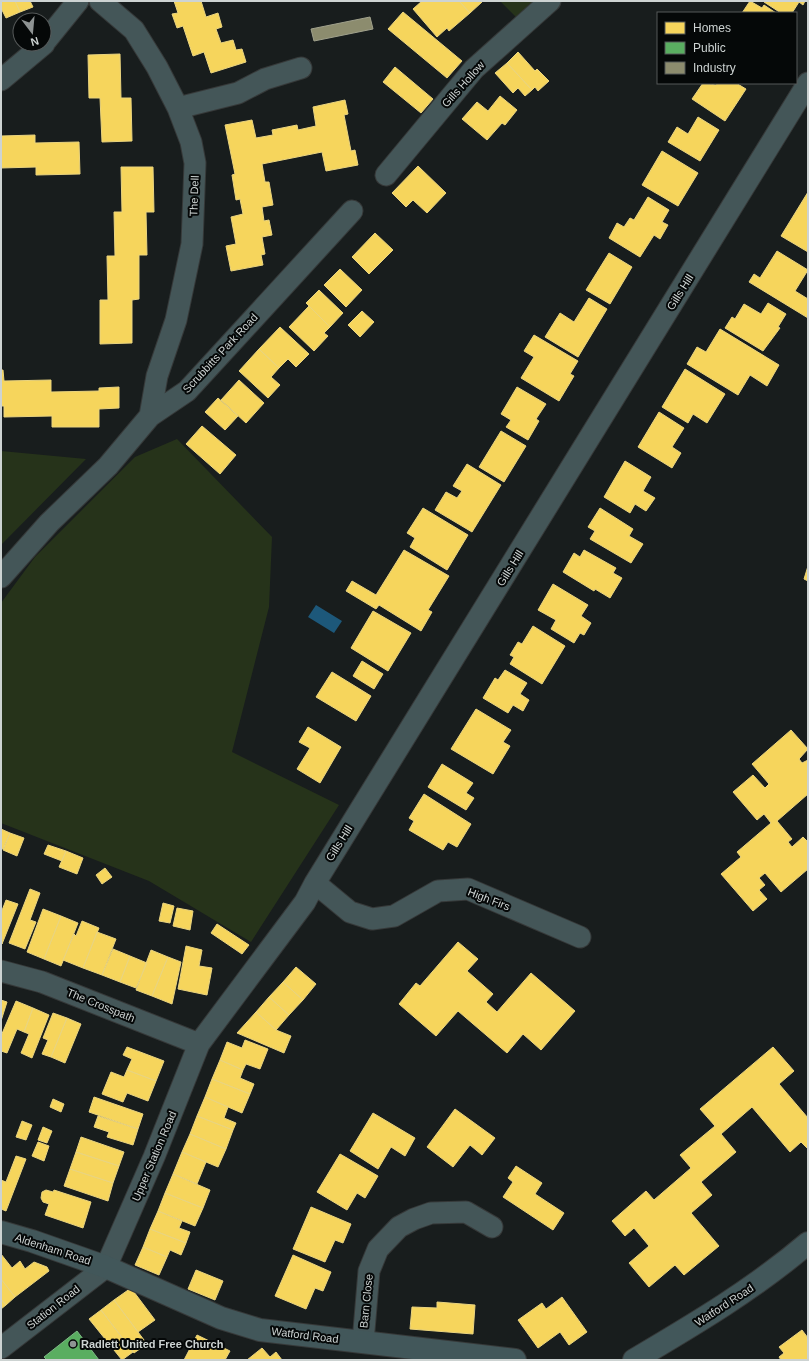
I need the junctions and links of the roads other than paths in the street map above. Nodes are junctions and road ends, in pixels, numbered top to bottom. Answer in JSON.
{"nodes":[{"id":1,"x":78,"y":1,"type":"edge"},
{"id":2,"x":100,"y":1,"type":"edge"},
{"id":3,"x":550,"y":1,"type":"edge"},
{"id":4,"x":52,"y":34,"type":"edge"},
{"id":5,"x":34,"y":52,"type":"edge"},
{"id":6,"x":301,"y":68,"type":"dead end"},
{"id":7,"x":1,"y":80,"type":"edge"},
{"id":8,"x":808,"y":83,"type":"edge"},
{"id":9,"x":178,"y":108,"type":"junction"},
{"id":10,"x":386,"y":175,"type":"dead end"},
{"id":11,"x":352,"y":211,"type":"dead end"},
{"id":12,"x":150,"y":416,"type":"junction"},
{"id":13,"x":1,"y":577,"type":"edge"},
{"id":14,"x":315,"y":883,"type":"junction"},
{"id":15,"x":580,"y":937,"type":"dead end"},
{"id":16,"x":1,"y":971,"type":"edge"},
{"id":17,"x":199,"y":1044,"type":"junction"},
{"id":18,"x":492,"y":1227,"type":"dead end"},
{"id":19,"x":1,"y":1232,"type":"edge"},
{"id":20,"x":808,"y":1242,"type":"edge"},
{"id":21,"x":106,"y":1267,"type":"junction"},
{"id":22,"x":363,"y":1342,"type":"junction"},
{"id":23,"x":1,"y":1348,"type":"edge"},
{"id":24,"x":515,"y":1360,"type":"edge"},
{"id":25,"x":634,"y":1360,"type":"edge"}],
"edges":[{"from":1,"to":4,"type":"street"},
{"from":2,"to":9,"type":"street","name":"The Dell"},
{"from":3,"to":10,"type":"street","name":"Gills Hollow"},
{"from":5,"to":7,"type":"street"},
{"from":6,"to":9,"type":"street"},
{"from":8,"to":14,"type":"street","name":"Gills Hill"},
{"from":9,"to":12,"type":"street","name":"The Dell"},
{"from":11,"to":12,"type":"street","name":"Scrubbitts Park Road"},
{"from":12,"to":13,"type":"street","name":"Scrubbitts Park Road"},
{"from":14,"to":15,"type":"street","name":"High Firs"},
{"from":14,"to":17,"type":"street","name":"Gills Hill"},
{"from":16,"to":17,"type":"street","name":"The Crosspath"},
{"from":17,"to":21,"type":"street","name":"Upper Station Road"},
{"from":18,"to":22,"type":"street","name":"Barn Close"},
{"from":19,"to":21,"type":"main road","name":"Aldenham Road"},
{"from":20,"to":25,"type":"main road","name":"Watford Road"},
{"from":21,"to":22,"type":"main road","name":"Watford Road"},
{"from":21,"to":23,"type":"street","name":"Station Road"},
{"from":22,"to":24,"type":"main road","name":"Watford Road"}]}
